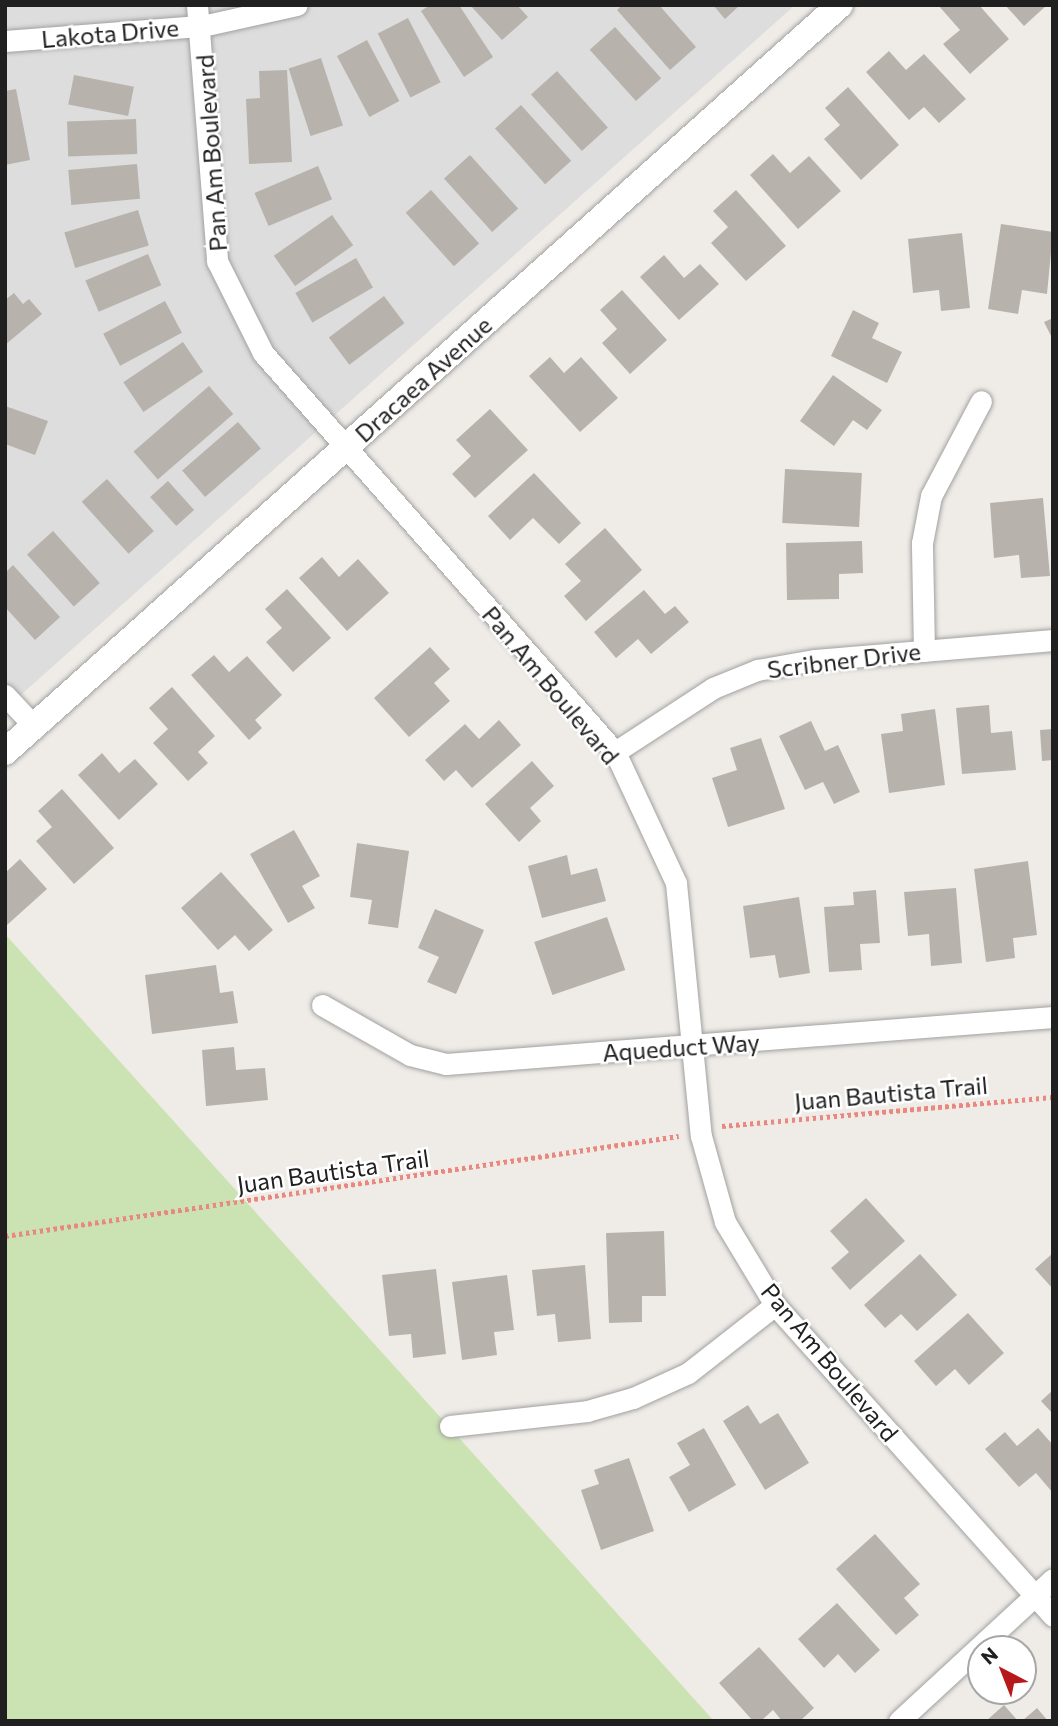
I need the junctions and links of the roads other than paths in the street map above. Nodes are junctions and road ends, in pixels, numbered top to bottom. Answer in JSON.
{"nodes":[{"id":1,"x":297,"y":5,"type":"edge"},
{"id":2,"x":840,"y":5,"type":"edge"},
{"id":3,"x":200,"y":15,"type":"edge"},
{"id":4,"x":5,"y":41,"type":"edge"},
{"id":5,"x":981,"y":401,"type":"dead end"},
{"id":6,"x":344,"y":449,"type":"junction"},
{"id":7,"x":1053,"y":640,"type":"edge"},
{"id":8,"x":924,"y":650,"type":"junction"},
{"id":9,"x":5,"y":695,"type":"edge"},
{"id":10,"x":34,"y":726,"type":"junction"},
{"id":11,"x":5,"y":752,"type":"edge"},
{"id":12,"x":615,"y":752,"type":"junction"},
{"id":13,"x":322,"y":1005,"type":"dead end"},
{"id":14,"x":1053,"y":1017,"type":"edge"},
{"id":15,"x":691,"y":1046,"type":"junction"},
{"id":16,"x":775,"y":1305,"type":"junction"},
{"id":17,"x":450,"y":1426,"type":"dead end"},
{"id":18,"x":1053,"y":1580,"type":"edge"},
{"id":19,"x":1035,"y":1596,"type":"junction"},
{"id":20,"x":1053,"y":1616,"type":"edge"},
{"id":21,"x":899,"y":1721,"type":"edge"}],
"edges":[{"from":1,"to":3,"type":"street","name":"Lakota Drive"},
{"from":2,"to":6,"type":"street","name":"Dracaea Avenue"},
{"from":3,"to":4,"type":"street","name":"Lakota Drive"},
{"from":3,"to":6,"type":"street","name":"Pan Am Boulevard"},
{"from":5,"to":8,"type":"street"},
{"from":6,"to":10,"type":"street","name":"Dracaea Avenue"},
{"from":6,"to":12,"type":"street","name":"Pan Am Boulevard"},
{"from":7,"to":8,"type":"street","name":"Scribner Drive"},
{"from":8,"to":12,"type":"street","name":"Scribner Drive"},
{"from":9,"to":10,"type":"street"},
{"from":10,"to":11,"type":"street","name":"Dracaea Avenue"},
{"from":12,"to":15,"type":"street","name":"Pan Am Boulevard"},
{"from":13,"to":15,"type":"street","name":"Aqueduct Way"},
{"from":14,"to":15,"type":"street","name":"Aqueduct Way"},
{"from":15,"to":16,"type":"street","name":"Pan Am Boulevard"},
{"from":16,"to":17,"type":"street"},
{"from":16,"to":19,"type":"street","name":"Pan Am Boulevard"},
{"from":18,"to":19,"type":"street"},
{"from":19,"to":20,"type":"street","name":"Pan Am Boulevard"},
{"from":19,"to":21,"type":"street"}]}
